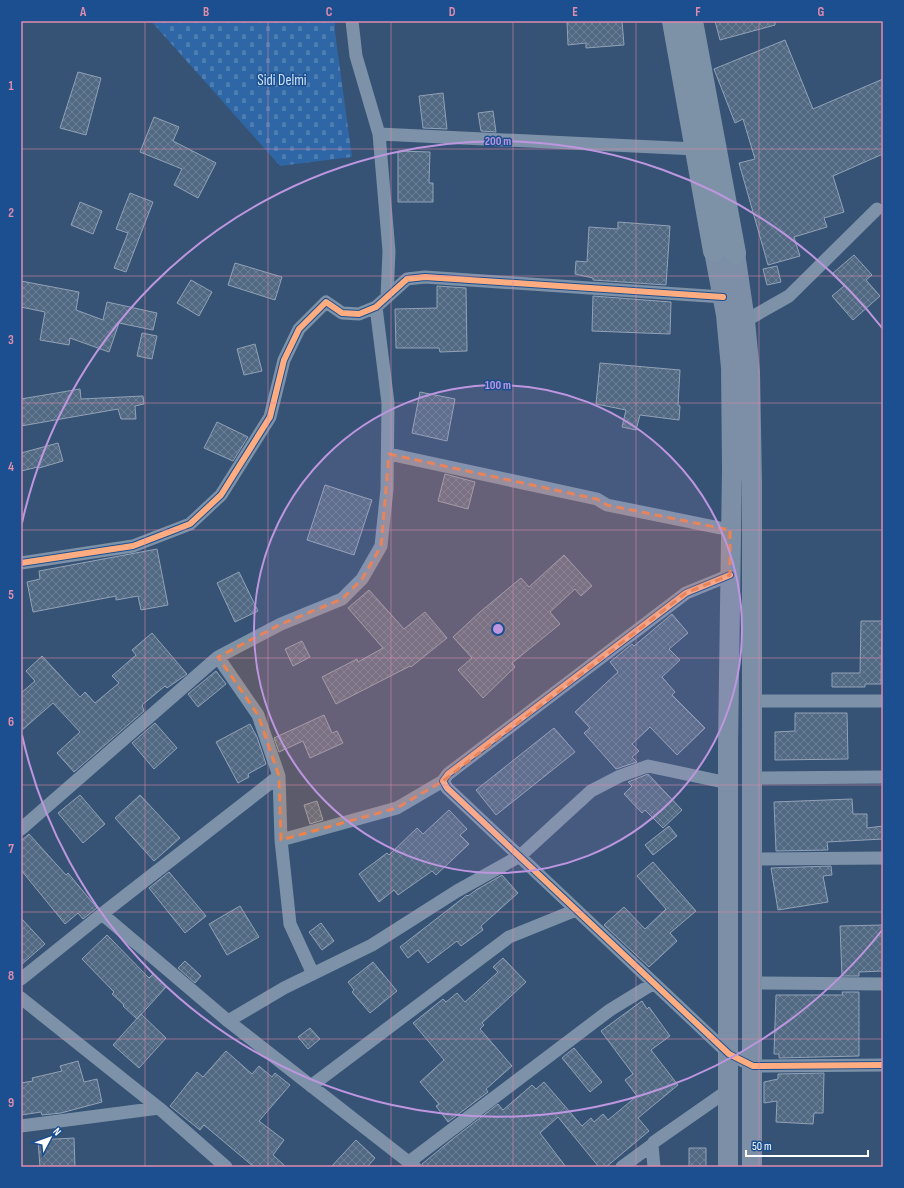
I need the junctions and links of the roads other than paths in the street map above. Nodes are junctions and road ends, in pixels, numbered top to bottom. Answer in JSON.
{"nodes":[{"id":1,"x":352,"y":21,"type":"edge"},
{"id":2,"x":673,"y":21,"type":"edge"},
{"id":3,"x":692,"y":21,"type":"edge"},
{"id":4,"x":379,"y":134,"type":"junction"},
{"id":5,"x":696,"y":150,"type":"junction"},
{"id":6,"x":877,"y":209,"type":"dead end"},
{"id":7,"x":725,"y":252,"type":"junction"},
{"id":8,"x":387,"y":297,"type":"junction"},
{"id":9,"x":723,"y":297,"type":"junction"},
{"id":10,"x":376,"y":307,"type":"junction"},
{"id":11,"x":745,"y":321,"type":"junction"},
{"id":12,"x":389,"y":454,"type":"junction"},
{"id":13,"x":730,"y":530,"type":"junction"},
{"id":14,"x":21,"y":563,"type":"edge"},
{"id":15,"x":730,"y":575,"type":"junction"},
{"id":16,"x":218,"y":657,"type":"junction"},
{"id":17,"x":883,"y":700,"type":"edge"},
{"id":18,"x":752,"y":701,"type":"junction"},
{"id":19,"x":279,"y":776,"type":"junction"},
{"id":20,"x":883,"y":777,"type":"edge"},
{"id":21,"x":752,"y":778,"type":"junction"},
{"id":22,"x":443,"y":781,"type":"junction"},
{"id":23,"x":728,"y":783,"type":"junction"},
{"id":24,"x":21,"y":829,"type":"edge"},
{"id":25,"x":281,"y":840,"type":"junction"},
{"id":26,"x":520,"y":856,"type":"junction"},
{"id":27,"x":753,"y":858,"type":"junction"},
{"id":28,"x":883,"y":858,"type":"edge"},
{"id":29,"x":576,"y":910,"type":"junction"},
{"id":30,"x":102,"y":914,"type":"junction"},
{"id":31,"x":313,"y":974,"type":"junction"},
{"id":32,"x":21,"y":979,"type":"edge"},
{"id":33,"x":654,"y":983,"type":"junction"},
{"id":34,"x":753,"y":983,"type":"junction"},
{"id":35,"x":883,"y":984,"type":"edge"},
{"id":36,"x":21,"y":998,"type":"edge"},
{"id":37,"x":228,"y":1021,"type":"junction"},
{"id":38,"x":729,"y":1054,"type":"junction"},
{"id":39,"x":883,"y":1065,"type":"edge"},
{"id":40,"x":753,"y":1066,"type":"junction"},
{"id":41,"x":311,"y":1086,"type":"junction"},
{"id":42,"x":727,"y":1091,"type":"junction"},
{"id":43,"x":159,"y":1108,"type":"junction"},
{"id":44,"x":21,"y":1126,"type":"edge"},
{"id":45,"x":652,"y":1145,"type":"junction"},
{"id":46,"x":412,"y":1165,"type":"edge"},
{"id":47,"x":226,"y":1167,"type":"edge"},
{"id":48,"x":622,"y":1167,"type":"edge"},
{"id":49,"x":654,"y":1167,"type":"edge"},
{"id":50,"x":728,"y":1167,"type":"edge"},
{"id":51,"x":752,"y":1167,"type":"edge"}],
"edges":[{"from":1,"to":4,"type":"street"},
{"from":2,"to":5,"type":"highway"},
{"from":3,"to":7,"type":"highway"},
{"from":4,"to":5,"type":"street"},
{"from":4,"to":8,"type":"street"},
{"from":5,"to":7,"type":"highway"},
{"from":6,"to":11,"type":"street"},
{"from":7,"to":9,"type":"main road"},
{"from":7,"to":11,"type":"main road"},
{"from":8,"to":9,"type":"street"},
{"from":8,"to":10,"type":"street"},
{"from":9,"to":13,"type":"main road"},
{"from":10,"to":12,"type":"street"},
{"from":10,"to":14,"type":"street"},
{"from":11,"to":18,"type":"main road"},
{"from":12,"to":13,"type":"street"},
{"from":12,"to":16,"type":"street"},
{"from":13,"to":15,"type":"main road"},
{"from":15,"to":22,"type":"street"},
{"from":15,"to":23,"type":"main road"},
{"from":16,"to":19,"type":"street"},
{"from":16,"to":24,"type":"street"},
{"from":17,"to":18,"type":"street"},
{"from":18,"to":21,"type":"main road"},
{"from":19,"to":25,"type":"street"},
{"from":19,"to":30,"type":"street"},
{"from":20,"to":21,"type":"street"},
{"from":21,"to":27,"type":"main road"},
{"from":22,"to":25,"type":"street"},
{"from":22,"to":26,"type":"street"},
{"from":23,"to":26,"type":"street"},
{"from":23,"to":38,"type":"main road"},
{"from":25,"to":31,"type":"street"},
{"from":26,"to":29,"type":"street"},
{"from":26,"to":31,"type":"street"},
{"from":27,"to":28,"type":"street"},
{"from":27,"to":34,"type":"main road"},
{"from":29,"to":33,"type":"street"},
{"from":29,"to":41,"type":"street"},
{"from":30,"to":32,"type":"street"},
{"from":30,"to":37,"type":"street"},
{"from":31,"to":37,"type":"street"},
{"from":33,"to":38,"type":"street"},
{"from":33,"to":46,"type":"street"},
{"from":34,"to":35,"type":"street"},
{"from":34,"to":40,"type":"main road"},
{"from":36,"to":43,"type":"street"},
{"from":37,"to":41,"type":"street"},
{"from":38,"to":40,"type":"street"},
{"from":38,"to":42,"type":"main road"},
{"from":39,"to":40,"type":"street"},
{"from":40,"to":51,"type":"main road"},
{"from":41,"to":46,"type":"street"},
{"from":42,"to":45,"type":"street"},
{"from":42,"to":50,"type":"main road"},
{"from":43,"to":44,"type":"street"},
{"from":43,"to":47,"type":"street"},
{"from":45,"to":48,"type":"street"},
{"from":45,"to":49,"type":"street"}]}
